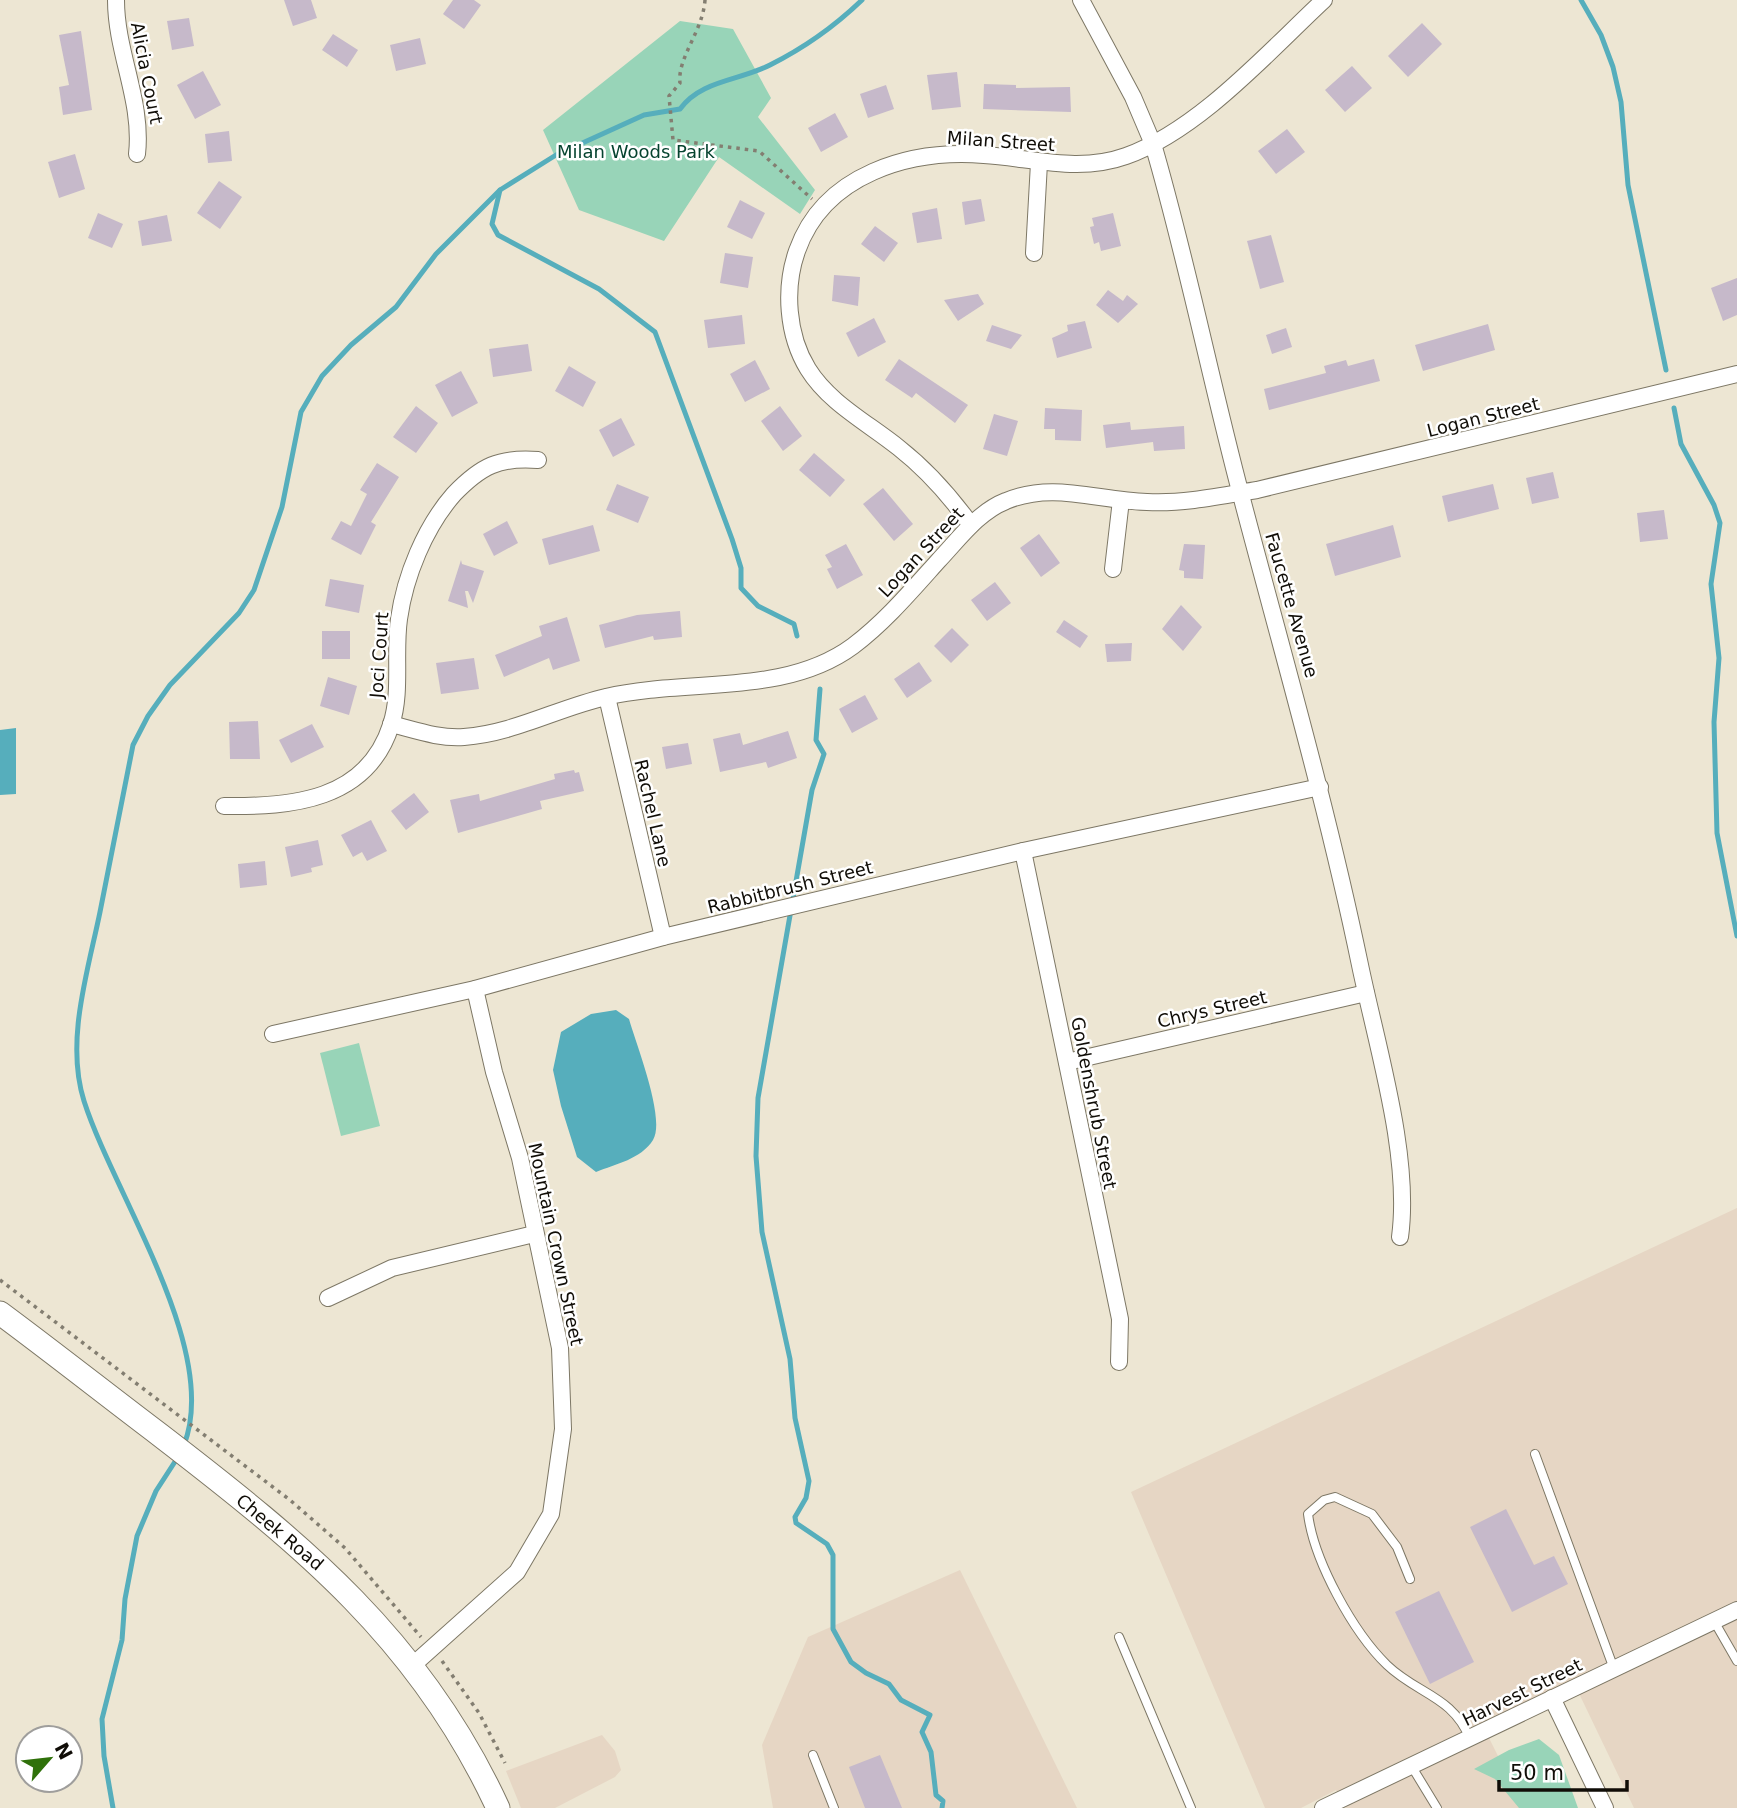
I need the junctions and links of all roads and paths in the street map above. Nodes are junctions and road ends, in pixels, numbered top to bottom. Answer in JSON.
{"nodes":[{"id":1,"x":116,"y":0,"type":"edge"},
{"id":2,"x":705,"y":0,"type":"edge"},
{"id":3,"x":1081,"y":0,"type":"edge"},
{"id":4,"x":1324,"y":0,"type":"edge"},
{"id":5,"x":1153,"y":144,"type":"junction"},
{"id":6,"x":137,"y":154,"type":"dead end"},
{"id":7,"x":1039,"y":163,"type":"junction"},
{"id":8,"x":822,"y":207,"type":"junction"},
{"id":9,"x":1034,"y":253,"type":"dead end"},
{"id":10,"x":1737,"y":374,"type":"edge"},
{"id":11,"x":538,"y":460,"type":"dead end"},
{"id":12,"x":1240,"y":493,"type":"junction"},
{"id":13,"x":1121,"y":500,"type":"junction"},
{"id":14,"x":971,"y":525,"type":"junction"},
{"id":15,"x":1113,"y":569,"type":"dead end"},
{"id":16,"x":607,"y":697,"type":"junction"},
{"id":17,"x":391,"y":724,"type":"junction"},
{"id":18,"x":1320,"y":787,"type":"junction"},
{"id":19,"x":224,"y":806,"type":"dead end"},
{"id":20,"x":1023,"y":851,"type":"junction"},
{"id":21,"x":663,"y":937,"type":"junction"},
{"id":22,"x":475,"y":989,"type":"junction"},
{"id":23,"x":1366,"y":993,"type":"junction"},
{"id":24,"x":273,"y":1034,"type":"dead end"},
{"id":25,"x":1067,"y":1062,"type":"junction"},
{"id":26,"x":534,"y":1234,"type":"junction"},
{"id":27,"x":1400,"y":1237,"type":"dead end"},
{"id":28,"x":0,"y":1280,"type":"edge"},
{"id":29,"x":328,"y":1298,"type":"dead end"},
{"id":30,"x":0,"y":1313,"type":"edge"},
{"id":31,"x":1119,"y":1362,"type":"dead end"},
{"id":32,"x":1535,"y":1454,"type":"dead end"},
{"id":33,"x":1410,"y":1579,"type":"dead end"},
{"id":34,"x":1737,"y":1611,"type":"edge"},
{"id":35,"x":409,"y":1621,"type":"dead end"},
{"id":36,"x":1714,"y":1621,"type":"junction"},
{"id":37,"x":1119,"y":1637,"type":"dead end"},
{"id":38,"x":438,"y":1657,"type":"dead end"},
{"id":39,"x":1737,"y":1661,"type":"edge"},
{"id":40,"x":413,"y":1665,"type":"junction"},
{"id":41,"x":1614,"y":1669,"type":"junction"},
{"id":42,"x":1552,"y":1698,"type":"junction"},
{"id":43,"x":1470,"y":1739,"type":"junction"},
{"id":44,"x":813,"y":1755,"type":"dead end"},
{"id":45,"x":505,"y":1763,"type":"dead end"},
{"id":46,"x":1412,"y":1767,"type":"junction"},
{"id":47,"x":498,"y":1808,"type":"edge"},
{"id":48,"x":834,"y":1808,"type":"edge"},
{"id":49,"x":1191,"y":1808,"type":"edge"},
{"id":50,"x":1323,"y":1808,"type":"edge"},
{"id":51,"x":1437,"y":1808,"type":"edge"},
{"id":52,"x":1605,"y":1808,"type":"edge"}],
"edges":[{"from":1,"to":6,"type":"street","name":"Alicia Court"},
{"from":2,"to":8,"type":"path"},
{"from":3,"to":5,"type":"street","name":"Faucette Avenue"},
{"from":4,"to":5,"type":"street","name":"Milan Street"},
{"from":5,"to":7,"type":"street","name":"Milan Street"},
{"from":5,"to":12,"type":"street","name":"Faucette Avenue"},
{"from":7,"to":8,"type":"street","name":"Milan Street"},
{"from":7,"to":9,"type":"street"},
{"from":8,"to":14,"type":"street","name":"Milan Street"},
{"from":10,"to":12,"type":"street","name":"Logan Street"},
{"from":11,"to":17,"type":"street","name":"Joci Court"},
{"from":12,"to":13,"type":"street","name":"Logan Street"},
{"from":12,"to":18,"type":"street","name":"Faucette Avenue"},
{"from":13,"to":14,"type":"street","name":"Logan Street"},
{"from":13,"to":15,"type":"street"},
{"from":14,"to":16,"type":"street","name":"Logan Street"},
{"from":16,"to":17,"type":"street","name":"Logan Street"},
{"from":16,"to":21,"type":"street","name":"Rachel Lane"},
{"from":17,"to":19,"type":"street","name":"Joci Court"},
{"from":18,"to":20,"type":"street","name":"Rabbitbrush Street"},
{"from":18,"to":23,"type":"street","name":"Faucette Avenue"},
{"from":20,"to":21,"type":"street","name":"Rabbitbrush Street"},
{"from":20,"to":25,"type":"street","name":"Goldenshrub Street"},
{"from":21,"to":22,"type":"street","name":"Rabbitbrush Street"},
{"from":22,"to":24,"type":"street","name":"Rabbitbrush Street"},
{"from":22,"to":26,"type":"street","name":"Mountain Crown Street"},
{"from":23,"to":25,"type":"street","name":"Chrys Street"},
{"from":23,"to":27,"type":"street","name":"Faucette Avenue"},
{"from":25,"to":31,"type":"street","name":"Goldenshrub Street"},
{"from":26,"to":29,"type":"street"},
{"from":26,"to":40,"type":"street","name":"Mountain Crown Street"},
{"from":28,"to":35,"type":"path"},
{"from":30,"to":40,"type":"street","name":"Cheek Road"},
{"from":32,"to":41,"type":"lane"},
{"from":33,"to":43,"type":"lane"},
{"from":34,"to":36,"type":"street","name":"Harvest Street"},
{"from":36,"to":39,"type":"lane"},
{"from":36,"to":41,"type":"street","name":"Harvest Street"},
{"from":37,"to":49,"type":"lane"},
{"from":38,"to":45,"type":"path"},
{"from":40,"to":47,"type":"street","name":"Cheek Road"},
{"from":41,"to":42,"type":"street","name":"Harvest Street"},
{"from":42,"to":43,"type":"street","name":"Harvest Street"},
{"from":42,"to":52,"type":"street"},
{"from":43,"to":46,"type":"street","name":"Harvest Street"},
{"from":44,"to":48,"type":"lane"},
{"from":46,"to":50,"type":"street","name":"Harvest Street"},
{"from":46,"to":51,"type":"lane"}]}
